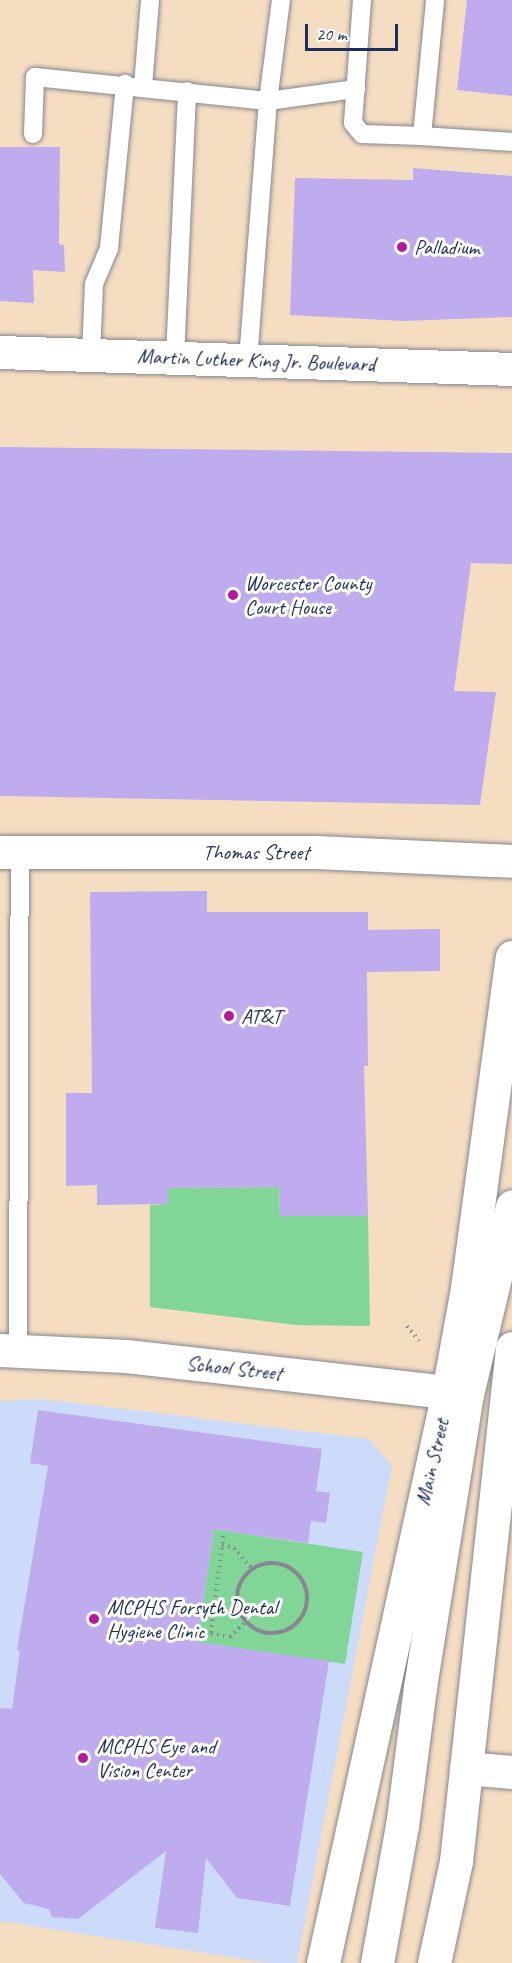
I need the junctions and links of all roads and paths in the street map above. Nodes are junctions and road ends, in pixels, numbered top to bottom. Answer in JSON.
{"nodes":[{"id":1,"x":150,"y":0,"type":"edge"},
{"id":2,"x":281,"y":0,"type":"edge"},
{"id":3,"x":362,"y":0,"type":"edge"},
{"id":4,"x":435,"y":0,"type":"edge"},
{"id":5,"x":134,"y":85,"type":"junction"},
{"id":6,"x":356,"y":89,"type":"junction"},
{"id":7,"x":187,"y":91,"type":"junction"},
{"id":8,"x":268,"y":100,"type":"junction"},
{"id":9,"x":33,"y":134,"type":"dead end"},
{"id":10,"x":422,"y":136,"type":"junction"},
{"id":11,"x":512,"y":142,"type":"edge"},
{"id":12,"x":0,"y":352,"type":"edge"},
{"id":13,"x":91,"y":355,"type":"junction"},
{"id":14,"x":175,"y":358,"type":"junction"},
{"id":15,"x":248,"y":360,"type":"junction"},
{"id":16,"x":512,"y":369,"type":"edge"},
{"id":17,"x":10,"y":852,"type":"edge"},
{"id":18,"x":512,"y":861,"type":"edge"},
{"id":19,"x":512,"y":957,"type":"edge"},
{"id":20,"x":512,"y":1206,"type":"edge"},
{"id":21,"x":407,"y":1326,"type":"dead end"},
{"id":22,"x":419,"y":1341,"type":"dead end"},
{"id":23,"x":512,"y":1348,"type":"edge"},
{"id":24,"x":9,"y":1350,"type":"edge"},
{"id":25,"x":457,"y":1393,"type":"junction"},
{"id":26,"x":506,"y":1463,"type":"edge"},
{"id":27,"x":223,"y":1536,"type":"dead end"},
{"id":28,"x":222,"y":1546,"type":"junction"},
{"id":29,"x":252,"y":1569,"type":"junction"},
{"id":30,"x":246,"y":1621,"type":"junction"},
{"id":31,"x":466,"y":1768,"type":"junction"},
{"id":32,"x":512,"y":1772,"type":"edge"},
{"id":33,"x":322,"y":1963,"type":"edge"},
{"id":34,"x":377,"y":1963,"type":"edge"},
{"id":35,"x":434,"y":1963,"type":"edge"}],
"edges":[{"from":1,"to":5,"type":"lane"},
{"from":2,"to":8,"type":"lane"},
{"from":3,"to":6,"type":"lane"},
{"from":4,"to":10,"type":"lane"},
{"from":5,"to":7,"type":"lane"},
{"from":5,"to":9,"type":"lane"},
{"from":5,"to":13,"type":"lane"},
{"from":6,"to":8,"type":"lane"},
{"from":6,"to":10,"type":"lane"},
{"from":7,"to":8,"type":"lane"},
{"from":7,"to":14,"type":"lane"},
{"from":8,"to":15,"type":"lane"},
{"from":10,"to":11,"type":"lane"},
{"from":12,"to":13,"type":"main road","name":"Martin Luther King Jr. Boulevard"},
{"from":13,"to":14,"type":"main road","name":"Martin Luther King Jr. Boulevard"},
{"from":14,"to":15,"type":"main road","name":"Martin Luther King Jr. Boulevard"},
{"from":15,"to":16,"type":"main road","name":"Martin Luther King Jr. Boulevard"},
{"from":17,"to":18,"type":"main road","name":"Thomas Street"},
{"from":17,"to":24,"type":"lane"},
{"from":19,"to":25,"type":"main road","name":"Main Street"},
{"from":20,"to":25,"type":"main road"},
{"from":21,"to":22,"type":"path"},
{"from":23,"to":26,"type":"main road"},
{"from":24,"to":25,"type":"main road","name":"School Street"},
{"from":25,"to":33,"type":"main road","name":"Main Street"},
{"from":25,"to":34,"type":"main road"},
{"from":26,"to":31,"type":"main road"},
{"from":27,"to":28,"type":"path"},
{"from":28,"to":29,"type":"path"},
{"from":28,"to":30,"type":"path"},
{"from":29,"to":30,"type":"path"},
{"from":29,"to":30,"type":"path"},
{"from":31,"to":32,"type":"main road"},
{"from":31,"to":35,"type":"main road"}]}
